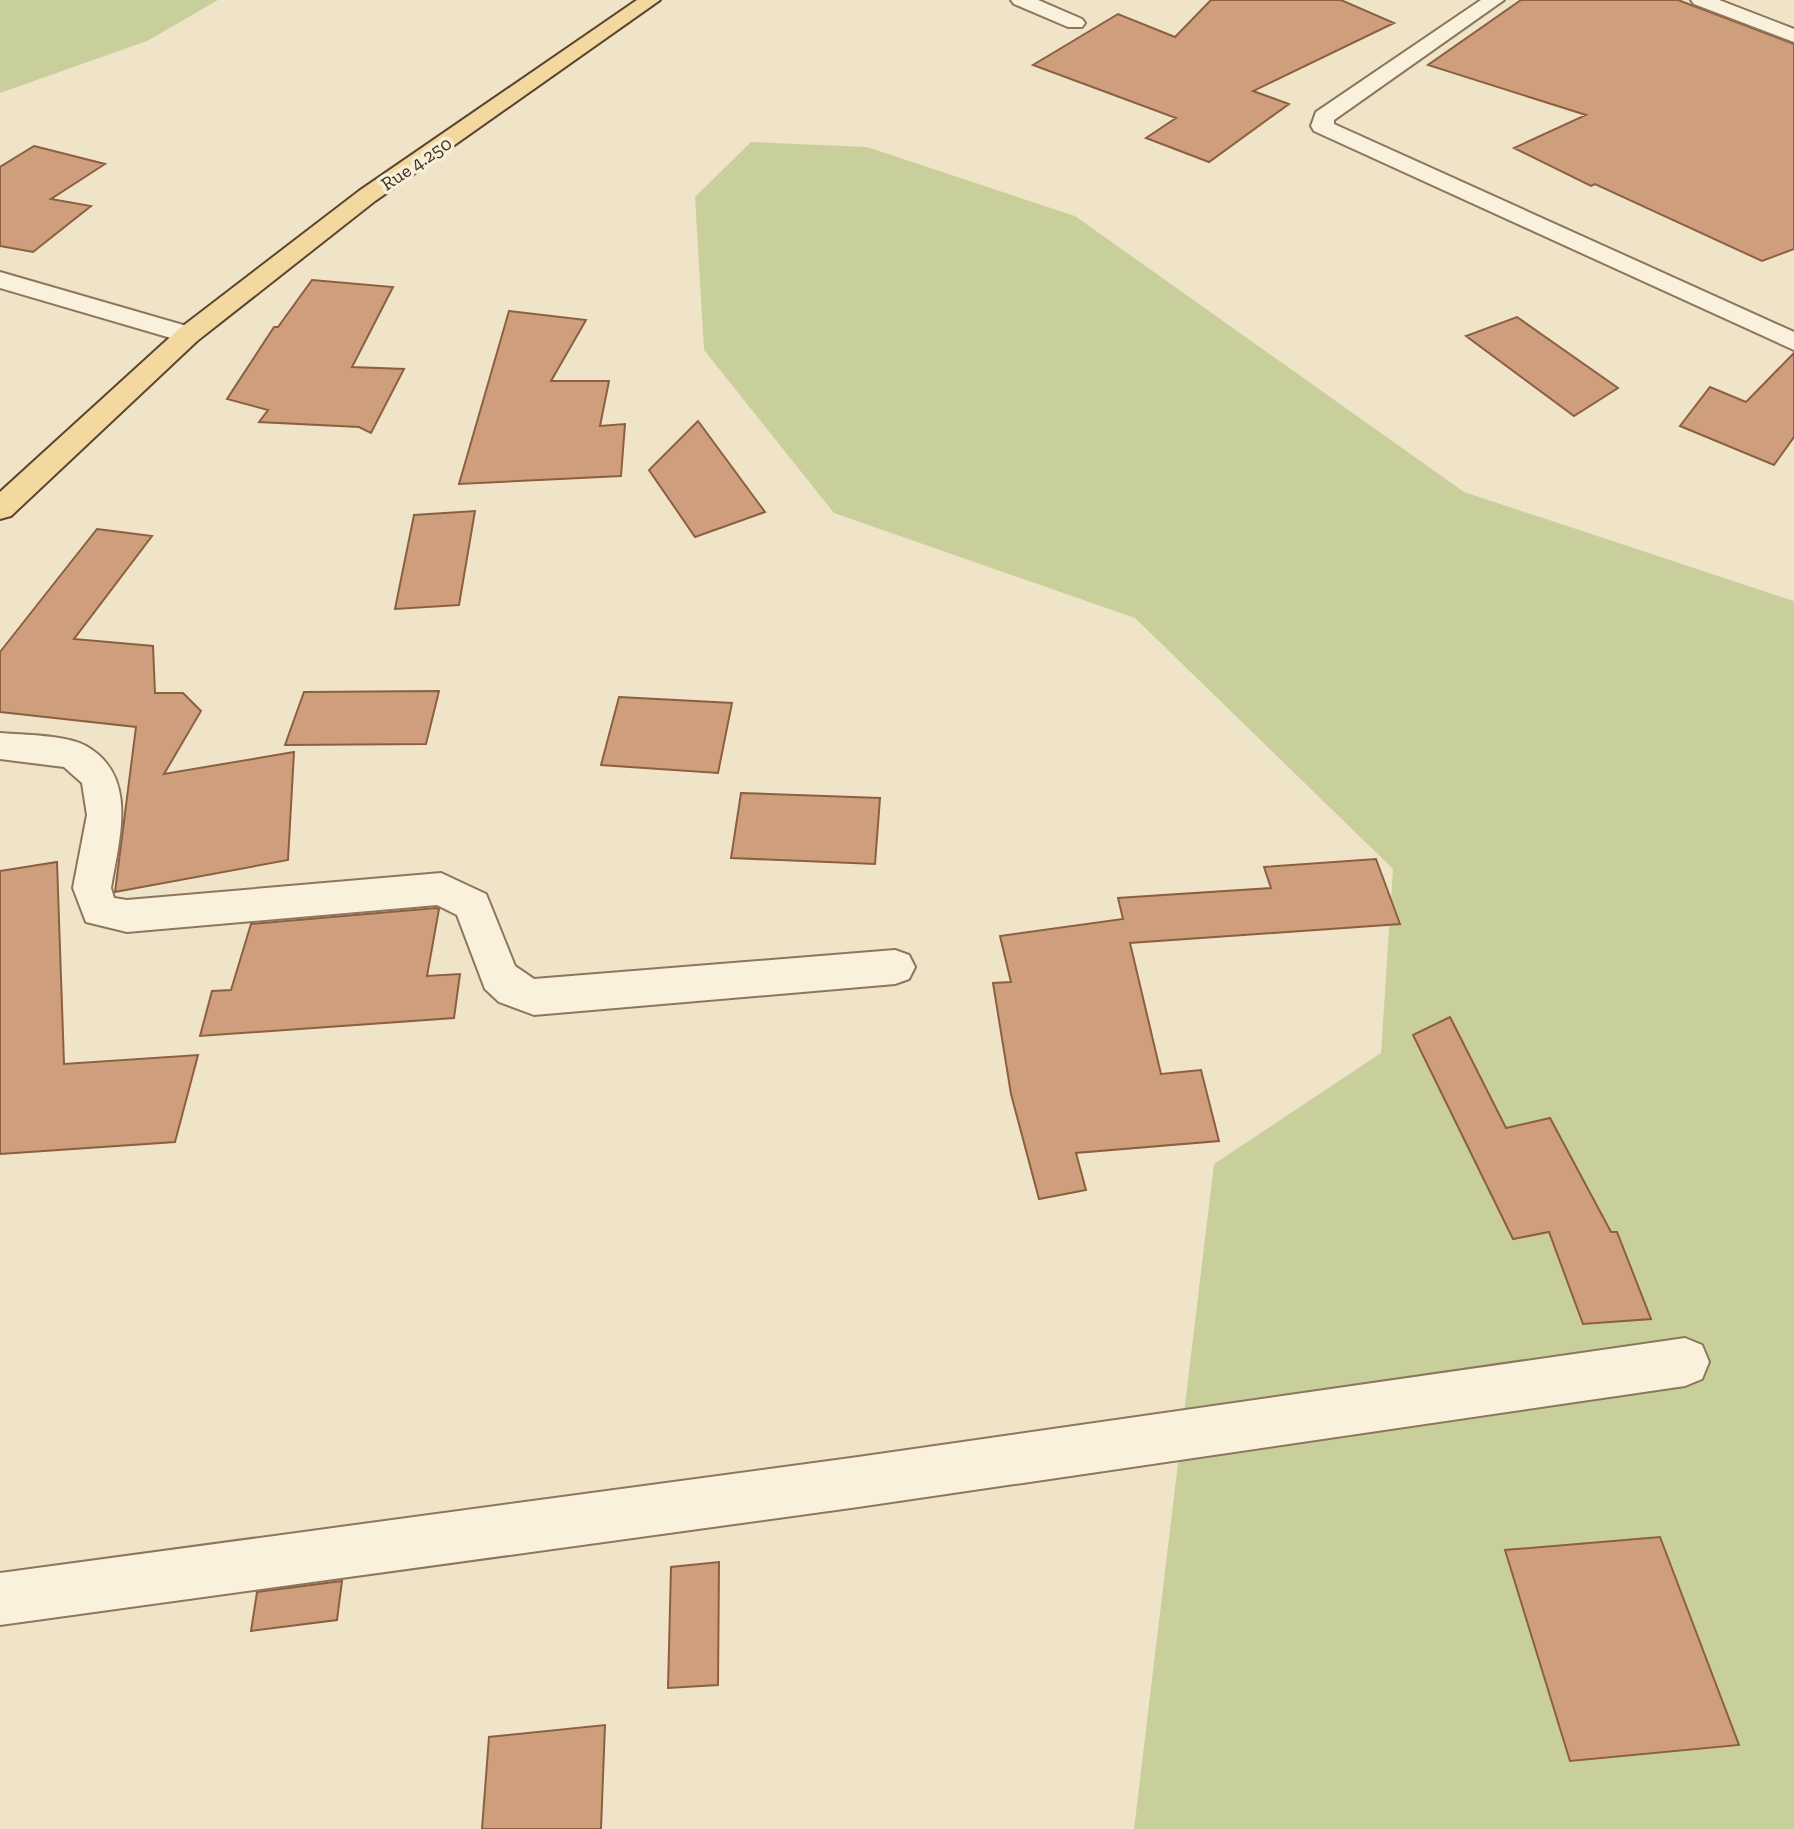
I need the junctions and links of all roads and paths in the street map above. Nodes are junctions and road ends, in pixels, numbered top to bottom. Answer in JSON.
{"nodes":[{"id":1,"x":650,"y":0,"type":"edge"},
{"id":2,"x":1021,"y":0,"type":"edge"},
{"id":3,"x":1494,"y":0,"type":"edge"},
{"id":4,"x":1702,"y":0,"type":"edge"},
{"id":5,"x":1075,"y":23,"type":"dead end"},
{"id":6,"x":1794,"y":36,"type":"edge"},
{"id":7,"x":0,"y":280,"type":"edge"},
{"id":8,"x":188,"y":335,"type":"junction"},
{"id":9,"x":1794,"y":342,"type":"edge"},
{"id":10,"x":0,"y":509,"type":"edge"},
{"id":11,"x":0,"y":746,"type":"edge"},
{"id":12,"x":895,"y":967,"type":"dead end"},
{"id":13,"x":1685,"y":1362,"type":"dead end"},
{"id":14,"x":0,"y":1600,"type":"edge"}],
"edges":[{"from":1,"to":8,"type":"main road","name":"Rue 4.250"},
{"from":2,"to":5,"type":"street"},
{"from":3,"to":9,"type":"street"},
{"from":4,"to":6,"type":"street"},
{"from":7,"to":8,"type":"street"},
{"from":8,"to":10,"type":"main road","name":"Rue 4.250"},
{"from":11,"to":12,"type":"street"},
{"from":13,"to":14,"type":"street"}]}
